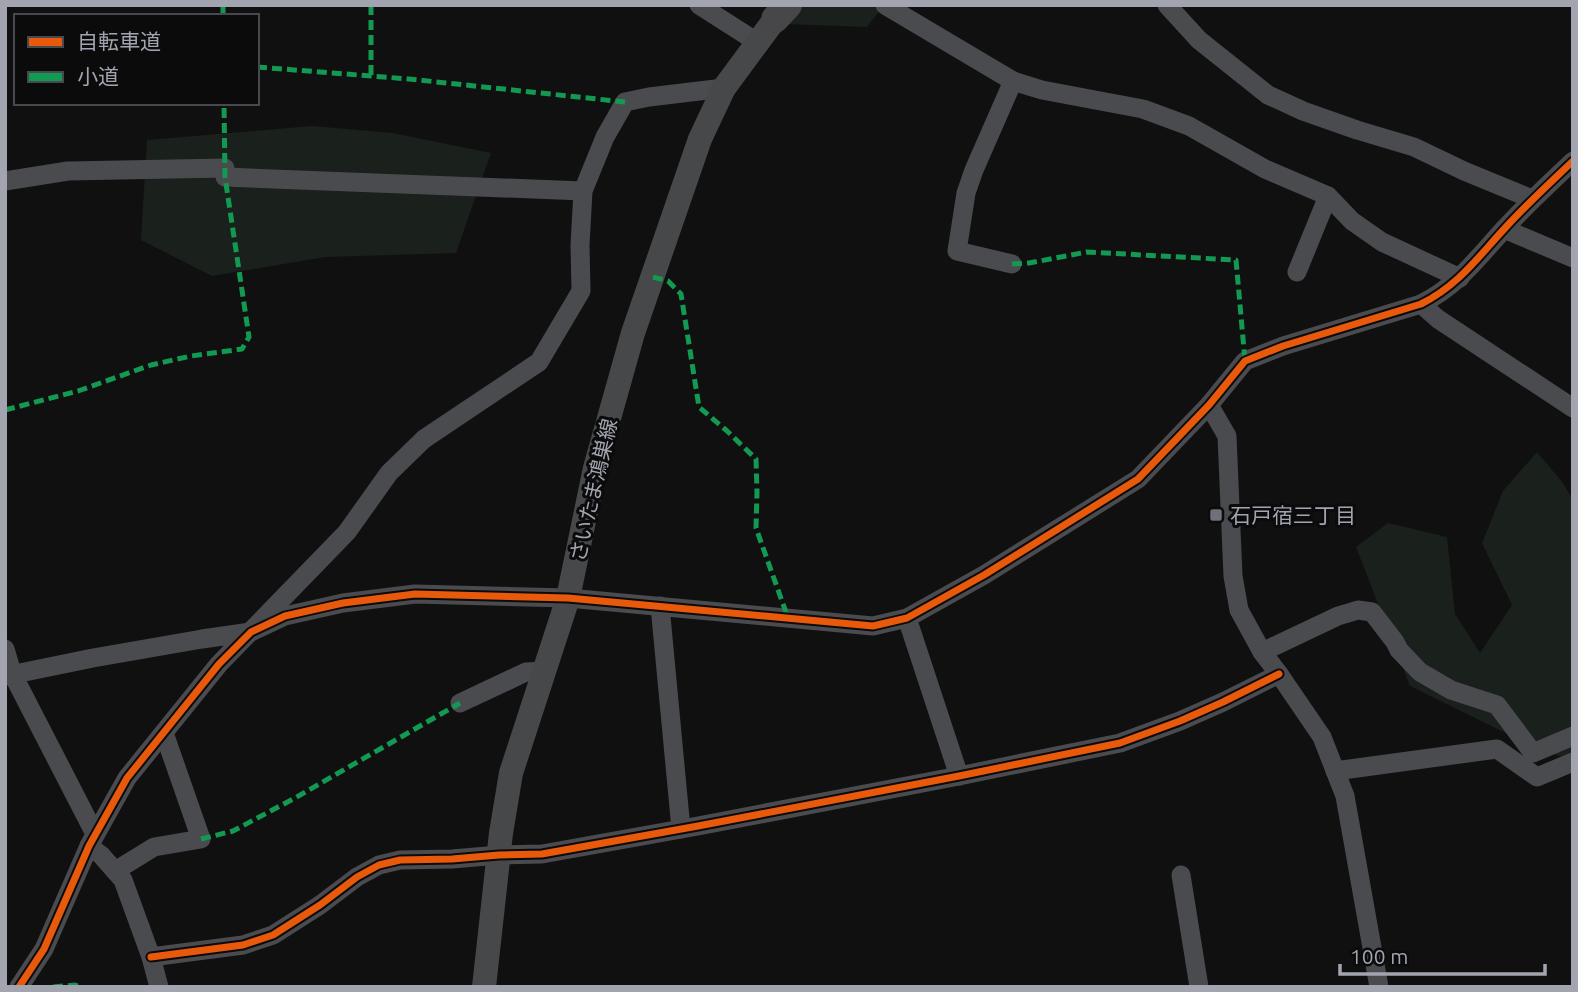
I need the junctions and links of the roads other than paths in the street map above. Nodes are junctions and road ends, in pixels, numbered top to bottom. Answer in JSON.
{"nodes":[{"id":1,"x":699,"y":5,"type":"edge"},
{"id":2,"x":885,"y":5,"type":"edge"},
{"id":3,"x":1167,"y":5,"type":"edge"},
{"id":4,"x":780,"y":10,"type":"edge"},
{"id":5,"x":757,"y":42,"type":"junction"},
{"id":6,"x":1013,"y":81,"type":"junction"},
{"id":7,"x":724,"y":88,"type":"junction"},
{"id":8,"x":1573,"y":161,"type":"edge"},
{"id":9,"x":5,"y":181,"type":"edge"},
{"id":10,"x":583,"y":191,"type":"junction"},
{"id":11,"x":1328,"y":196,"type":"junction"},
{"id":12,"x":1532,"y":200,"type":"junction"},
{"id":13,"x":1504,"y":229,"type":"junction"},
{"id":14,"x":1573,"y":257,"type":"edge"},
{"id":15,"x":1012,"y":264,"type":"dead end"},
{"id":16,"x":1297,"y":272,"type":"dead end"},
{"id":17,"x":1460,"y":278,"type":"junction"},
{"id":18,"x":1421,"y":304,"type":"junction"},
{"id":19,"x":1209,"y":405,"type":"junction"},
{"id":20,"x":1573,"y":408,"type":"edge"},
{"id":21,"x":568,"y":597,"type":"junction"},
{"id":22,"x":660,"y":606,"type":"junction"},
{"id":23,"x":907,"y":618,"type":"junction"},
{"id":24,"x":251,"y":632,"type":"junction"},
{"id":25,"x":5,"y":649,"type":"edge"},
{"id":26,"x":1262,"y":652,"type":"junction"},
{"id":27,"x":544,"y":671,"type":"junction"},
{"id":28,"x":1279,"y":674,"type":"junction"},
{"id":29,"x":9,"y":675,"type":"edge"},
{"id":30,"x":460,"y":703,"type":"dead end"},
{"id":31,"x":164,"y":733,"type":"junction"},
{"id":32,"x":1573,"y":736,"type":"edge"},
{"id":33,"x":1573,"y":762,"type":"edge"},
{"id":34,"x":1335,"y":771,"type":"junction"},
{"id":35,"x":959,"y":776,"type":"junction"},
{"id":36,"x":681,"y":829,"type":"junction"},
{"id":37,"x":92,"y":840,"type":"junction"},
{"id":38,"x":499,"y":855,"type":"junction"},
{"id":39,"x":115,"y":872,"type":"junction"},
{"id":40,"x":1181,"y":875,"type":"dead end"},
{"id":41,"x":150,"y":957,"type":"junction"},
{"id":42,"x":19,"y":987,"type":"edge"},
{"id":43,"x":159,"y":987,"type":"edge"},
{"id":44,"x":484,"y":987,"type":"edge"},
{"id":45,"x":1199,"y":987,"type":"edge"},
{"id":46,"x":1379,"y":987,"type":"edge"}],
"edges":[{"from":1,"to":5,"type":"street"},
{"from":2,"to":6,"type":"street"},
{"from":3,"to":12,"type":"street"},
{"from":4,"to":5,"type":"main road","name":"さいたま鴻巣線"},
{"from":5,"to":7,"type":"main road","name":"さいたま鴻巣線"},
{"from":6,"to":11,"type":"street"},
{"from":6,"to":15,"type":"street"},
{"from":7,"to":10,"type":"street"},
{"from":7,"to":21,"type":"main road","name":"さいたま鴻巣線"},
{"from":8,"to":12,"type":"street"},
{"from":9,"to":10,"type":"street"},
{"from":10,"to":24,"type":"street"},
{"from":11,"to":16,"type":"street"},
{"from":11,"to":17,"type":"street"},
{"from":12,"to":13,"type":"street"},
{"from":13,"to":14,"type":"street"},
{"from":13,"to":17,"type":"street"},
{"from":17,"to":18,"type":"street"},
{"from":18,"to":19,"type":"street"},
{"from":18,"to":20,"type":"street"},
{"from":19,"to":23,"type":"street"},
{"from":19,"to":26,"type":"street"},
{"from":21,"to":22,"type":"street"},
{"from":21,"to":24,"type":"street"},
{"from":21,"to":27,"type":"main road","name":"さいたま鴻巣線"},
{"from":22,"to":23,"type":"street"},
{"from":22,"to":36,"type":"street"},
{"from":23,"to":35,"type":"street"},
{"from":24,"to":29,"type":"street"},
{"from":24,"to":31,"type":"street"},
{"from":25,"to":29,"type":"street"},
{"from":26,"to":28,"type":"street"},
{"from":26,"to":32,"type":"street"},
{"from":27,"to":30,"type":"street"},
{"from":27,"to":38,"type":"main road","name":"さいたま鴻巣線"},
{"from":28,"to":34,"type":"street"},
{"from":28,"to":35,"type":"street"},
{"from":29,"to":37,"type":"street"},
{"from":31,"to":37,"type":"street"},
{"from":31,"to":39,"type":"street"},
{"from":33,"to":34,"type":"street"},
{"from":34,"to":46,"type":"street"},
{"from":35,"to":36,"type":"street"},
{"from":36,"to":38,"type":"street"},
{"from":37,"to":39,"type":"street"},
{"from":37,"to":42,"type":"street"},
{"from":38,"to":41,"type":"street"},
{"from":38,"to":44,"type":"main road","name":"さいたま鴻巣線"},
{"from":39,"to":41,"type":"street"},
{"from":40,"to":45,"type":"street"},
{"from":41,"to":43,"type":"street"}]}
